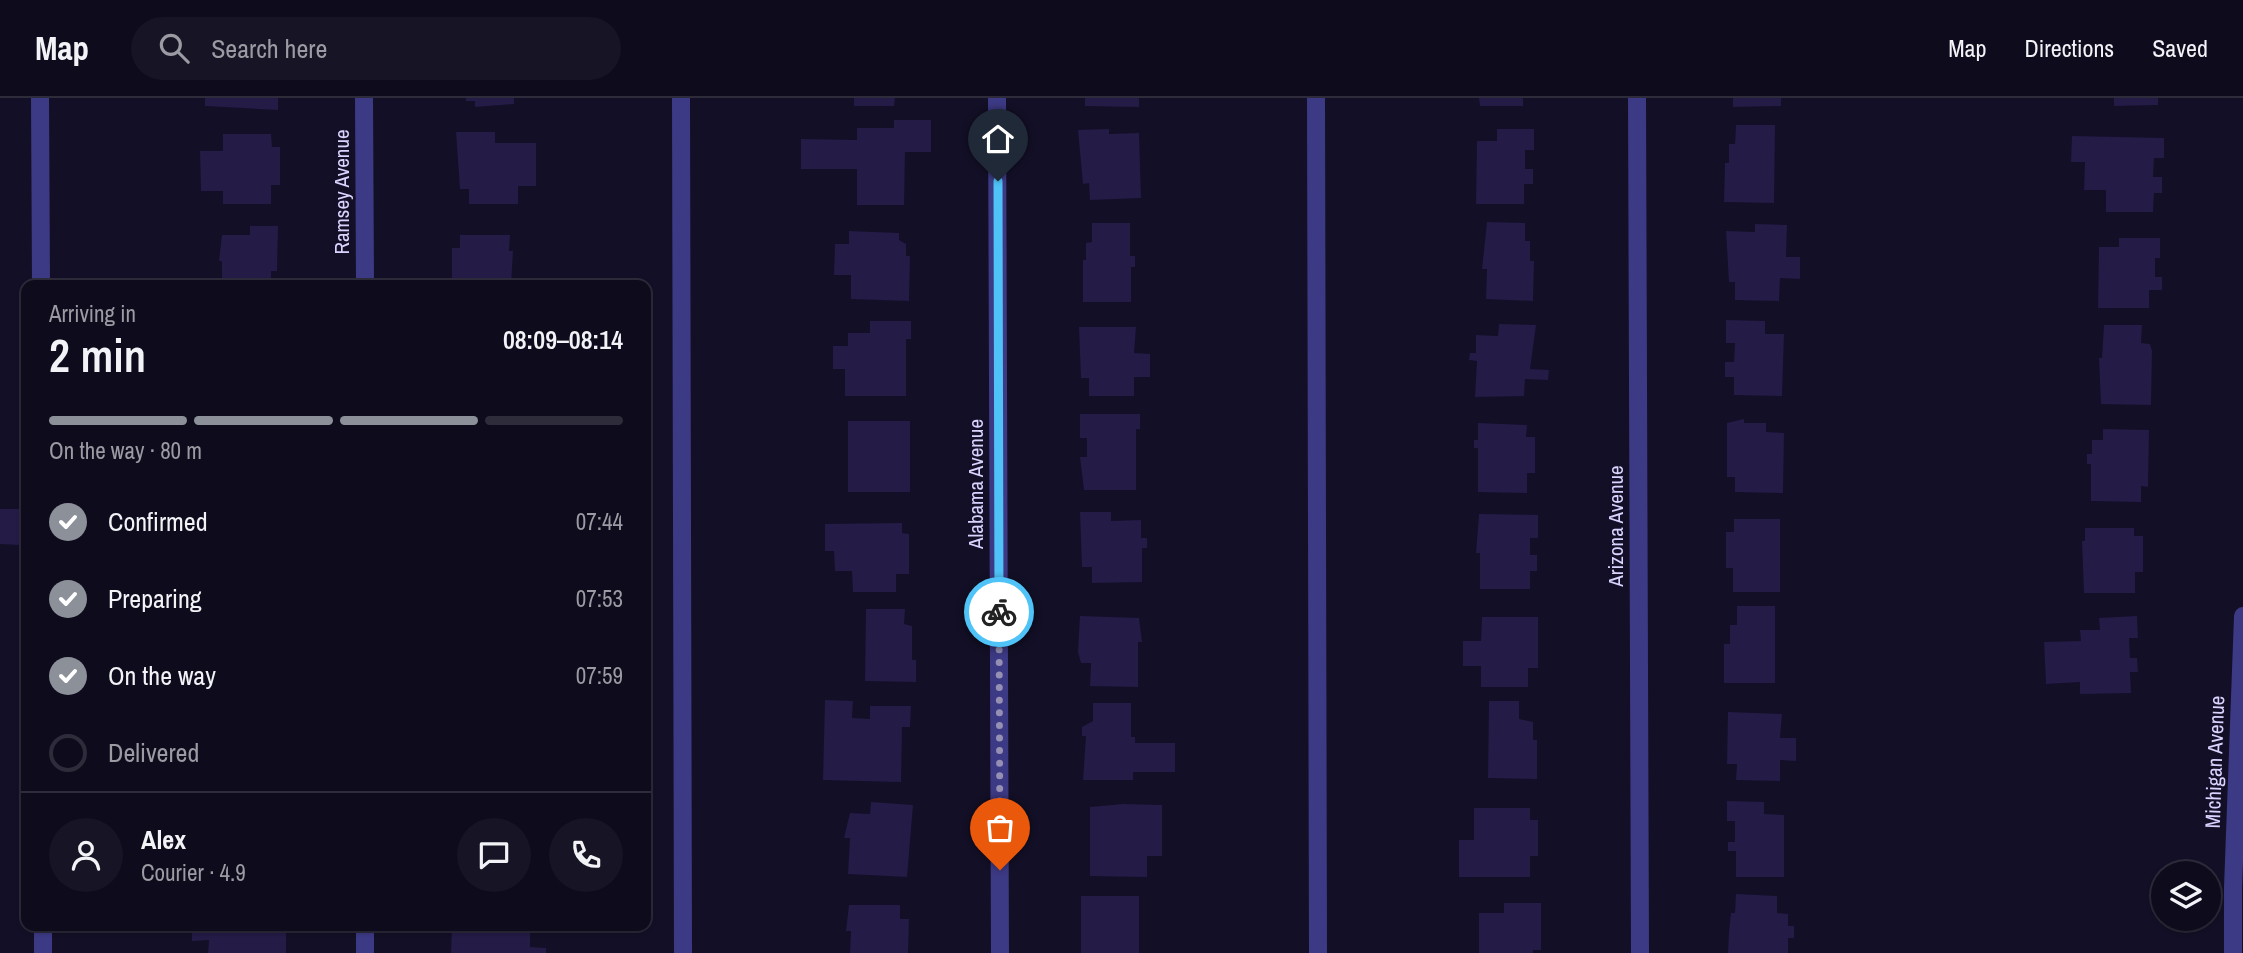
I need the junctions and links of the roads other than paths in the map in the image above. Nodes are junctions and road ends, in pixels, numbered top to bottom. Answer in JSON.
{"nodes":[{"id":1,"x":40,"y":98,"type":"edge"},
{"id":2,"x":365,"y":98,"type":"edge"},
{"id":3,"x":681,"y":98,"type":"edge"},
{"id":4,"x":997,"y":98,"type":"edge"},
{"id":5,"x":1316,"y":98,"type":"edge"},
{"id":6,"x":1637,"y":98,"type":"edge"},
{"id":7,"x":41,"y":280,"type":"edge"},
{"id":8,"x":365,"y":280,"type":"edge"},
{"id":9,"x":2243,"y":616,"type":"edge"},
{"id":10,"x":43,"y":931,"type":"edge"},
{"id":11,"x":365,"y":931,"type":"edge"},
{"id":12,"x":43,"y":953,"type":"edge"},
{"id":13,"x":365,"y":953,"type":"edge"},
{"id":14,"x":683,"y":953,"type":"edge"},
{"id":15,"x":1000,"y":953,"type":"edge"},
{"id":16,"x":1318,"y":953,"type":"edge"},
{"id":17,"x":1640,"y":953,"type":"edge"},
{"id":18,"x":2233,"y":953,"type":"edge"}],
"edges":[{"from":1,"to":7,"type":"street"},
{"from":2,"to":8,"type":"street","name":"Ramsey Avenue"},
{"from":3,"to":14,"type":"street"},
{"from":4,"to":15,"type":"street","name":"Alabama Avenue"},
{"from":5,"to":16,"type":"street"},
{"from":6,"to":17,"type":"street","name":"Arizona Avenue"},
{"from":9,"to":18,"type":"street","name":"Michigan Avenue"},
{"from":10,"to":12,"type":"street"},
{"from":11,"to":13,"type":"street"}]}
